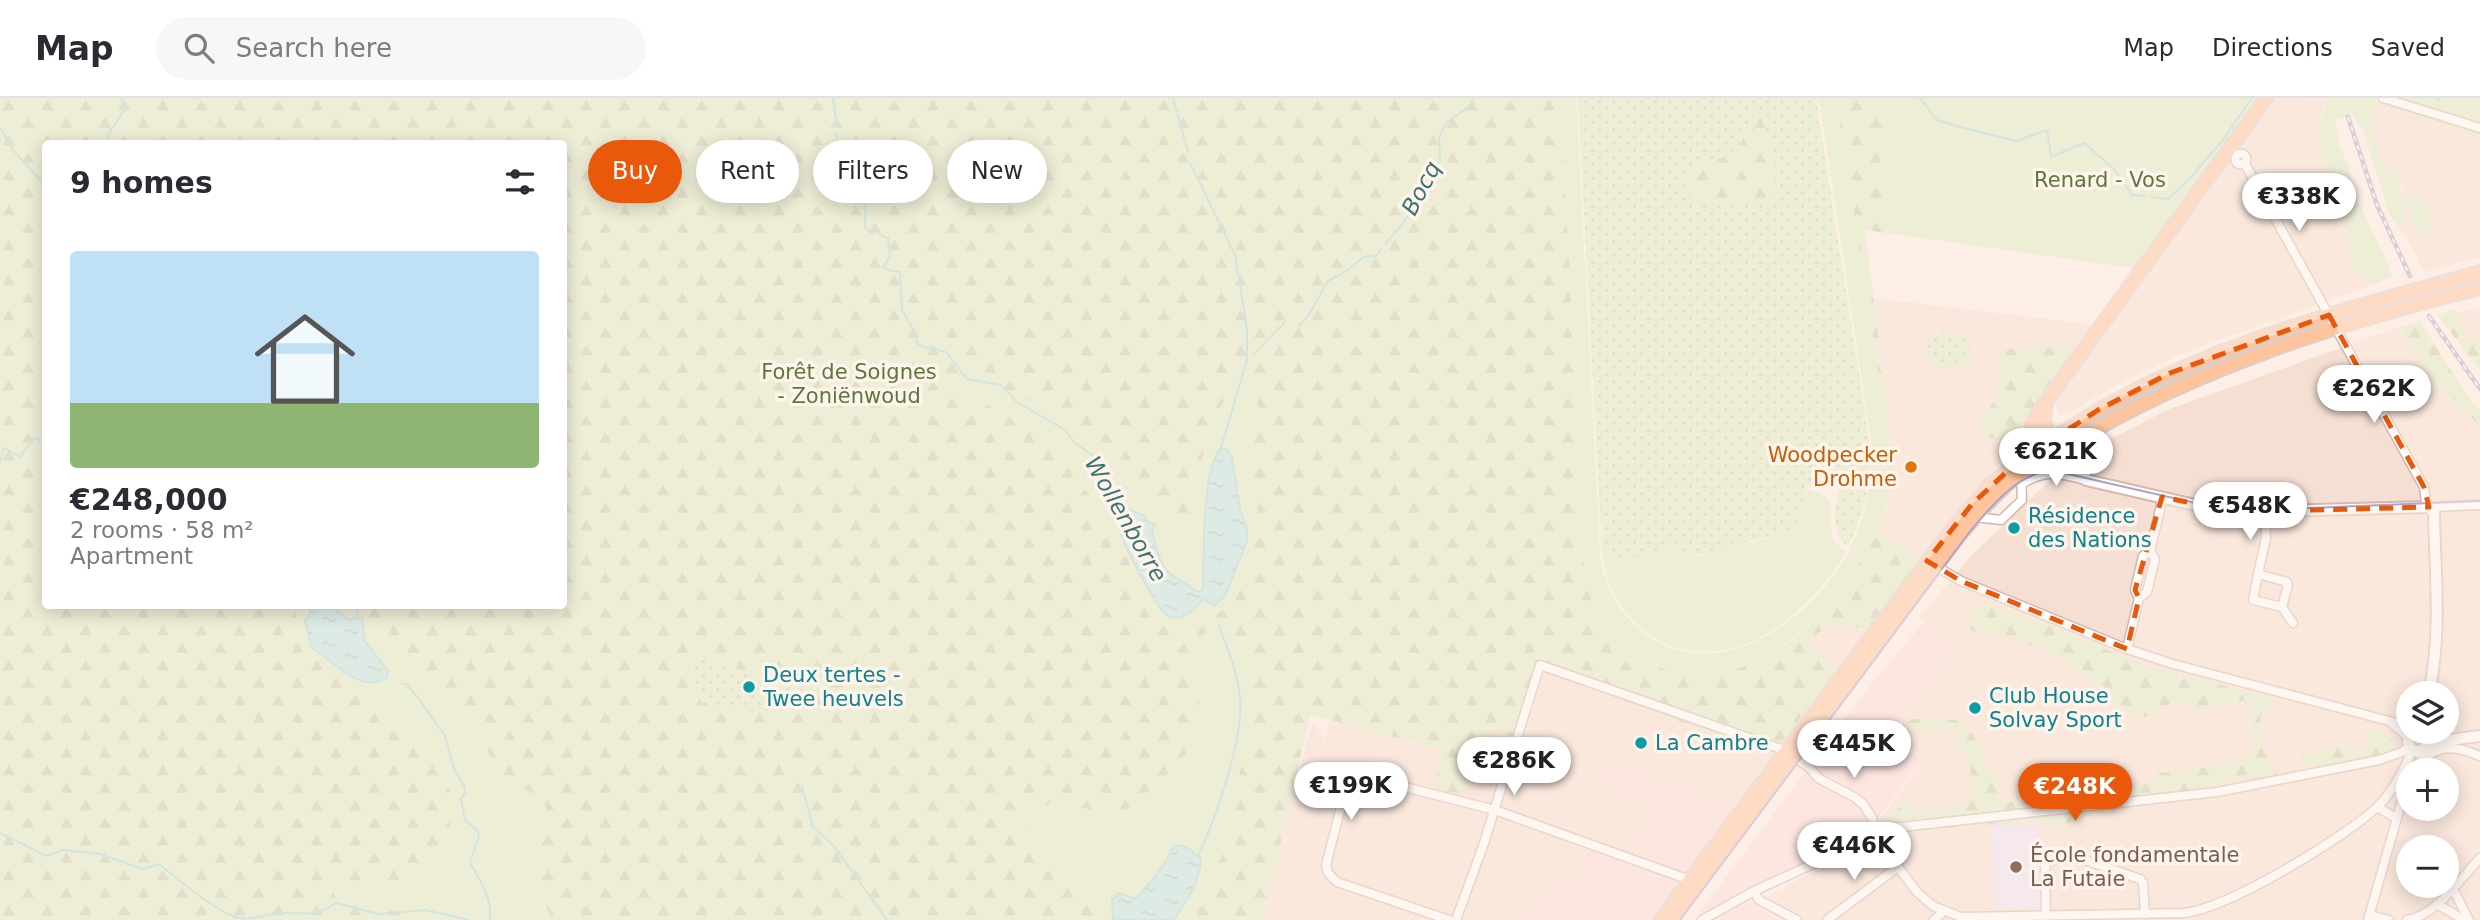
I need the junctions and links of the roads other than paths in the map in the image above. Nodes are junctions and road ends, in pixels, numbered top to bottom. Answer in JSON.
{"nodes":[{"id":1,"x":2266,"y":98,"type":"edge"},
{"id":2,"x":2383,"y":98,"type":"edge"},
{"id":3,"x":2480,"y":128,"type":"edge"},
{"id":4,"x":2245,"y":164,"type":"dead end"},
{"id":5,"x":2480,"y":272,"type":"edge"},
{"id":6,"x":2480,"y":288,"type":"edge"},
{"id":7,"x":2329,"y":316,"type":"junction"},
{"id":8,"x":2337,"y":329,"type":"junction"},
{"id":9,"x":2046,"y":402,"type":"junction"},
{"id":10,"x":2088,"y":434,"type":"junction"},
{"id":11,"x":2052,"y":440,"type":"junction"},
{"id":12,"x":2036,"y":449,"type":"junction"},
{"id":13,"x":2048,"y":457,"type":"junction"},
{"id":14,"x":2022,"y":478,"type":"junction"},
{"id":15,"x":2086,"y":480,"type":"junction"},
{"id":16,"x":2163,"y":497,"type":"junction"},
{"id":17,"x":2480,"y":505,"type":"edge"},
{"id":18,"x":2429,"y":507,"type":"junction"},
{"id":19,"x":2265,"y":512,"type":"junction"},
{"id":20,"x":1975,"y":517,"type":"junction"},
{"id":21,"x":1931,"y":564,"type":"junction"},
{"id":22,"x":2258,"y":574,"type":"junction"},
{"id":23,"x":2282,"y":607,"type":"junction"},
{"id":24,"x":2293,"y":623,"type":"dead end"},
{"id":25,"x":2127,"y":649,"type":"junction"},
{"id":26,"x":2431,"y":681,"type":"edge"},
{"id":27,"x":2396,"y":725,"type":"edge"},
{"id":28,"x":2480,"y":736,"type":"edge"},
{"id":29,"x":2459,"y":739,"type":"edge"},
{"id":30,"x":2411,"y":744,"type":"edge"},
{"id":31,"x":2415,"y":744,"type":"edge"},
{"id":32,"x":2441,"y":744,"type":"edge"},
{"id":33,"x":1789,"y":754,"type":"junction"},
{"id":34,"x":2480,"y":756,"type":"edge"},
{"id":35,"x":2377,"y":807,"type":"junction"},
{"id":36,"x":1495,"y":810,"type":"junction"},
{"id":37,"x":2396,"y":818,"type":"joint"},
{"id":38,"x":1877,"y":834,"type":"junction"},
{"id":39,"x":2480,"y":858,"type":"edge"},
{"id":40,"x":1898,"y":867,"type":"junction"},
{"id":41,"x":1690,"y":880,"type":"junction"},
{"id":42,"x":2459,"y":880,"type":"edge"},
{"id":43,"x":1754,"y":891,"type":"junction"},
{"id":44,"x":2442,"y":898,"type":"edge"},
{"id":45,"x":2457,"y":898,"type":"edge"},
{"id":46,"x":2437,"y":904,"type":"junction"},
{"id":47,"x":1944,"y":911,"type":"junction"},
{"id":48,"x":2144,"y":914,"type":"junction"},
{"id":49,"x":2046,"y":916,"type":"junction"},
{"id":50,"x":2072,"y":918,"type":"edge"},
{"id":51,"x":2369,"y":918,"type":"edge"},
{"id":52,"x":1980,"y":919,"type":"edge"},
{"id":53,"x":1449,"y":920,"type":"edge"},
{"id":54,"x":1456,"y":920,"type":"edge"},
{"id":55,"x":1660,"y":920,"type":"edge"},
{"id":56,"x":1671,"y":920,"type":"edge"},
{"id":57,"x":1702,"y":920,"type":"edge"},
{"id":58,"x":1797,"y":920,"type":"edge"},
{"id":59,"x":1827,"y":920,"type":"edge"},
{"id":60,"x":1934,"y":920,"type":"edge"},
{"id":61,"x":2389,"y":920,"type":"edge"},
{"id":62,"x":2407,"y":920,"type":"edge"},
{"id":63,"x":2466,"y":920,"type":"edge"}],
"edges":[{"from":1,"to":9,"type":"main road"},
{"from":2,"to":3,"type":"street"},
{"from":4,"to":7,"type":"street"},
{"from":5,"to":7,"type":"main road"},
{"from":6,"to":8,"type":"main road"},
{"from":7,"to":8,"type":"street"},
{"from":7,"to":11,"type":"main road"},
{"from":8,"to":10,"type":"main road"},
{"from":8,"to":18,"type":"street"},
{"from":9,"to":11,"type":"main road"},
{"from":9,"to":12,"type":"main road"},
{"from":10,"to":13,"type":"main road"},
{"from":10,"to":15,"type":"street"},
{"from":11,"to":12,"type":"main road"},
{"from":11,"to":13,"type":"main road"},
{"from":12,"to":13,"type":"main road"},
{"from":12,"to":21,"type":"main road"},
{"from":13,"to":14,"type":"main road"},
{"from":14,"to":15,"type":"street"},
{"from":14,"to":20,"type":"main road"},
{"from":14,"to":20,"type":"street"},
{"from":15,"to":16,"type":"street"},
{"from":16,"to":19,"type":"street"},
{"from":16,"to":25,"type":"street"},
{"from":17,"to":18,"type":"street"},
{"from":18,"to":19,"type":"street"},
{"from":18,"to":26,"type":"street"},
{"from":19,"to":22,"type":"street"},
{"from":20,"to":21,"type":"main road"},
{"from":21,"to":25,"type":"street"},
{"from":21,"to":33,"type":"main road"},
{"from":22,"to":23,"type":"street"},
{"from":22,"to":23,"type":"street"},
{"from":23,"to":24,"type":"street"},
{"from":25,"to":27,"type":"street"},
{"from":28,"to":29,"type":"street"},
{"from":30,"to":38,"type":"street"},
{"from":31,"to":35,"type":"street"},
{"from":32,"to":34,"type":"street"},
{"from":33,"to":36,"type":"street"},
{"from":33,"to":38,"type":"street"},
{"from":33,"to":41,"type":"main road"},
{"from":33,"to":56,"type":"main road"},
{"from":35,"to":37,"type":"street"},
{"from":35,"to":48,"type":"street"},
{"from":36,"to":41,"type":"street"},
{"from":36,"to":53,"type":"street"},
{"from":36,"to":54,"type":"street"},
{"from":37,"to":51,"type":"street"},
{"from":38,"to":40,"type":"street"},
{"from":38,"to":43,"type":"street"},
{"from":39,"to":42,"type":"street"},
{"from":40,"to":47,"type":"street"},
{"from":40,"to":59,"type":"street"},
{"from":41,"to":55,"type":"main road"},
{"from":43,"to":57,"type":"street"},
{"from":43,"to":58,"type":"street"},
{"from":44,"to":46,"type":"street"},
{"from":45,"to":63,"type":"street"},
{"from":46,"to":62,"type":"street"},
{"from":46,"to":63,"type":"street"},
{"from":47,"to":52,"type":"street"},
{"from":47,"to":60,"type":"street"},
{"from":48,"to":49,"type":"street"},
{"from":48,"to":50,"type":"street"},
{"from":49,"to":50,"type":"street"},
{"from":49,"to":52,"type":"street"},
{"from":51,"to":61,"type":"street"}]}
